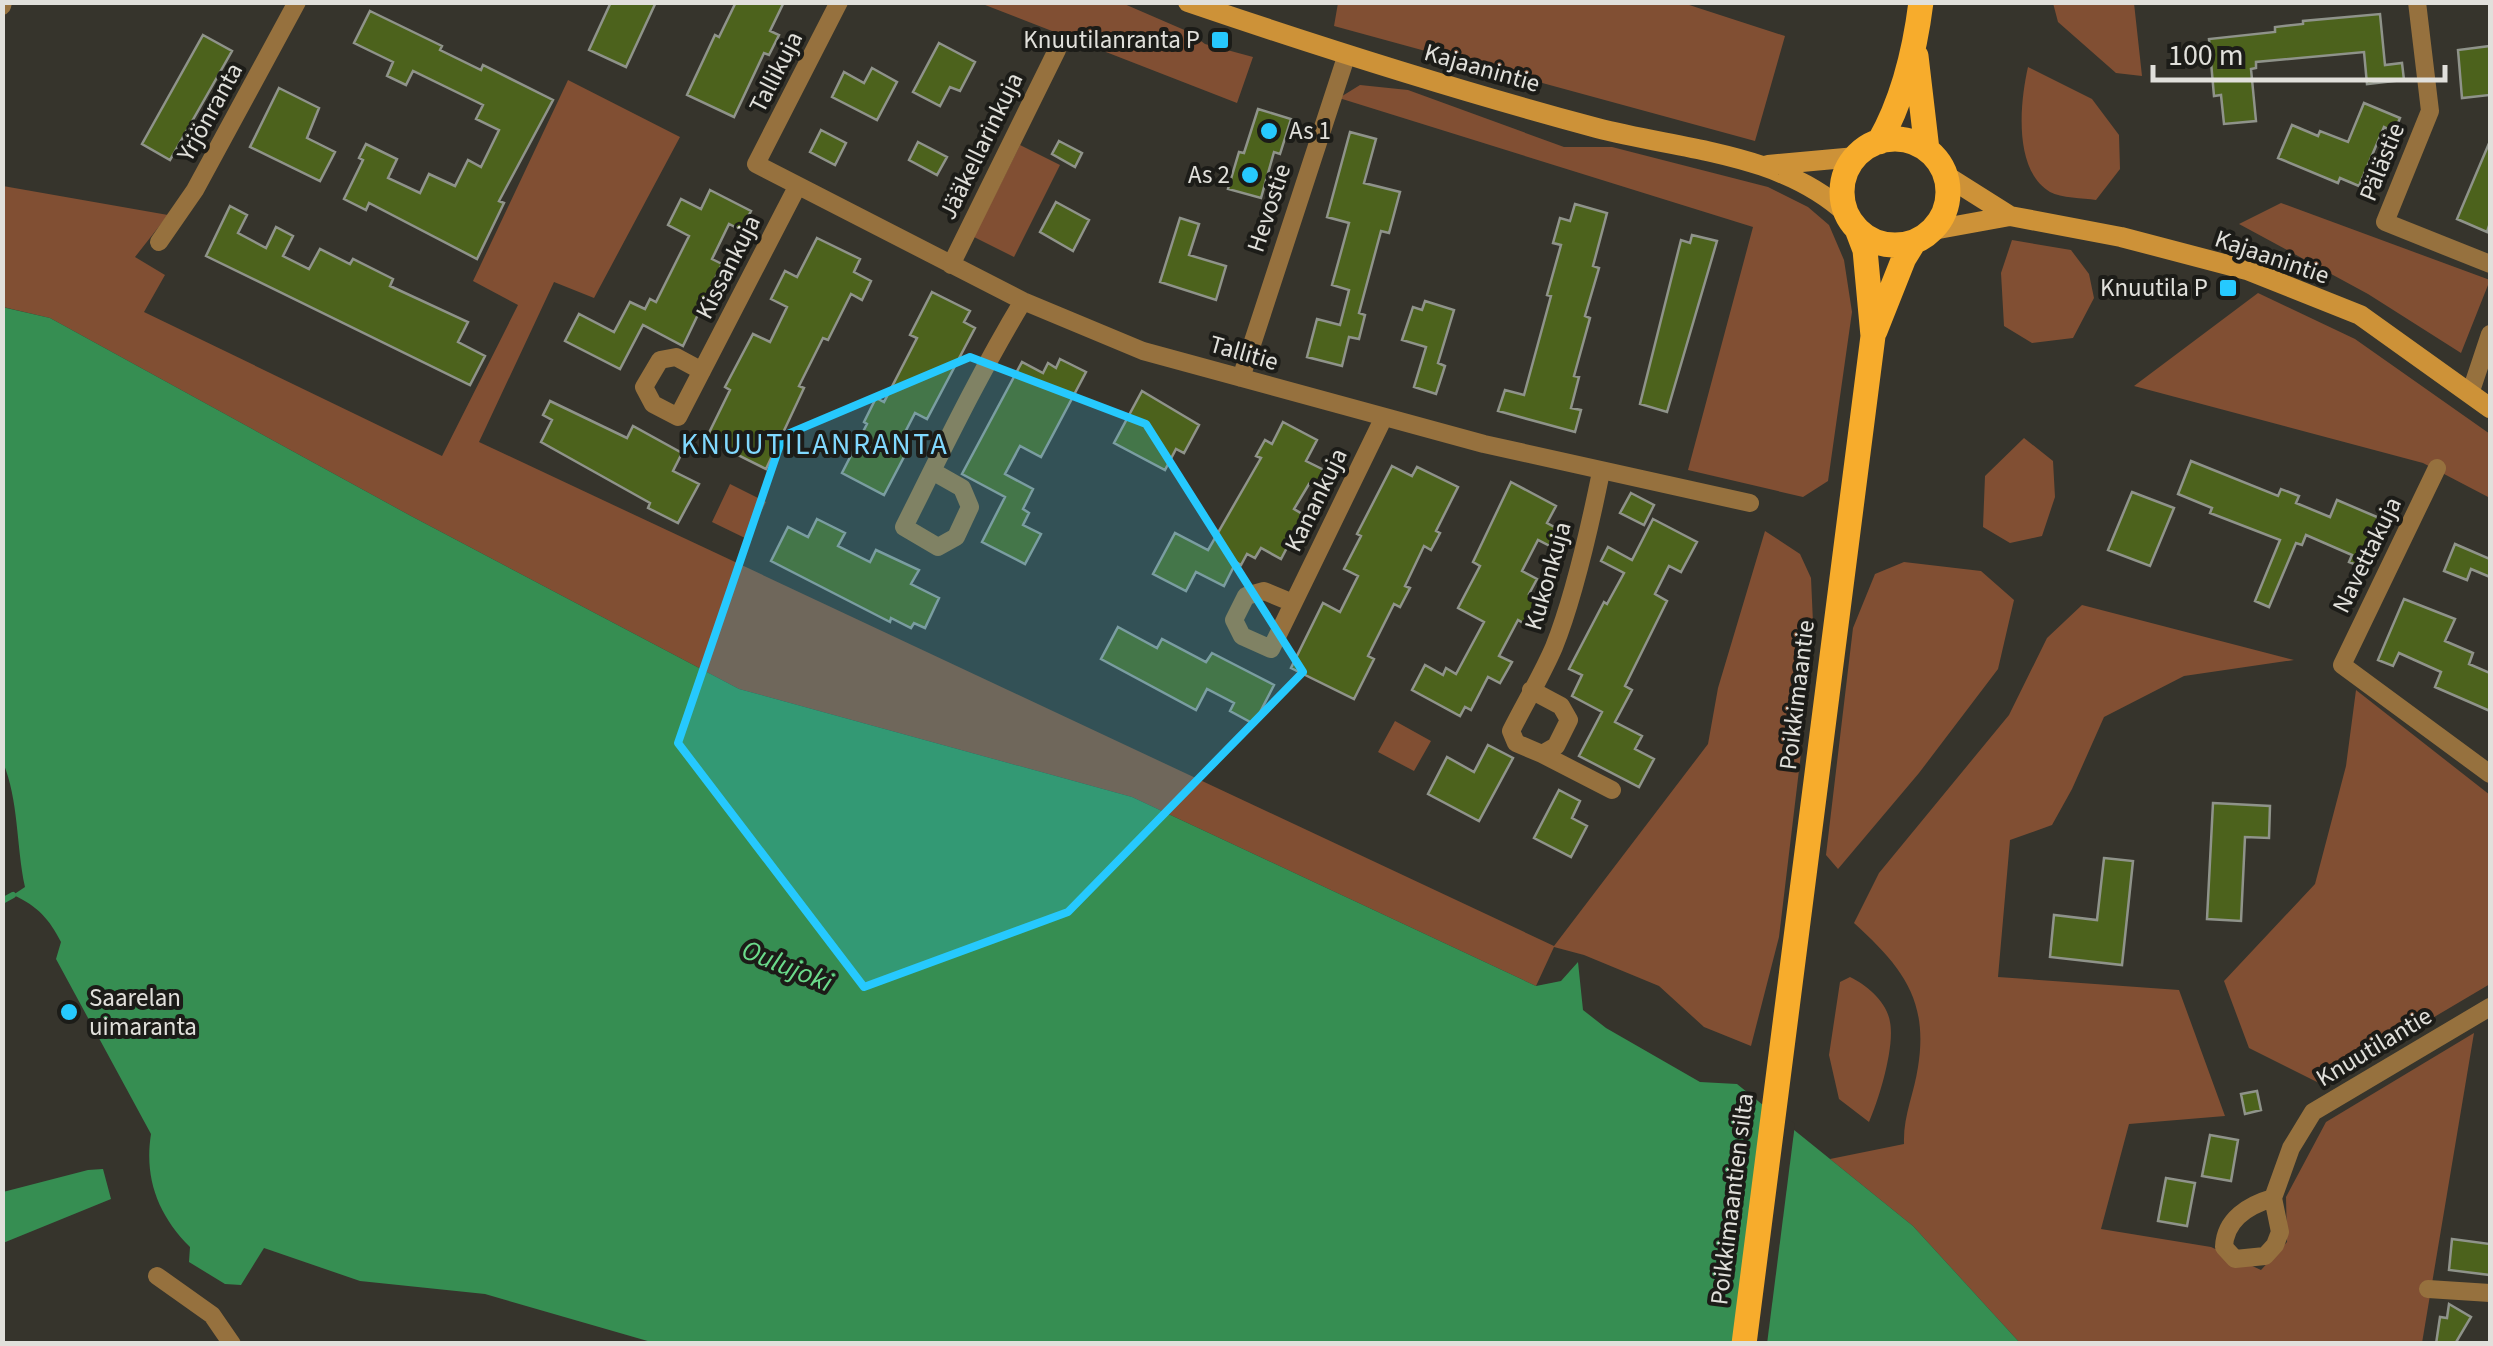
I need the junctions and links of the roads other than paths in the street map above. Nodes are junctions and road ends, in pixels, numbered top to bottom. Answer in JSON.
{"nodes":[{"id":1,"x":297,"y":2,"type":"edge"},
{"id":2,"x":840,"y":2,"type":"edge"},
{"id":3,"x":1188,"y":2,"type":"edge"},
{"id":4,"x":1921,"y":2,"type":"edge"},
{"id":5,"x":2416,"y":2,"type":"edge"},
{"id":6,"x":1915,"y":46,"type":"junction"},
{"id":7,"x":1057,"y":50,"type":"dead end"},
{"id":8,"x":1346,"y":54,"type":"junction"},
{"id":9,"x":1879,"y":142,"type":"junction"},
{"id":10,"x":1927,"y":150,"type":"junction"},
{"id":11,"x":1856,"y":157,"type":"junction"},
{"id":12,"x":756,"y":164,"type":"joint"},
{"id":13,"x":1766,"y":166,"type":"junction"},
{"id":14,"x":1946,"y":175,"type":"junction"},
{"id":15,"x":798,"y":187,"type":"junction"},
{"id":16,"x":2010,"y":216,"type":"junction"},
{"id":17,"x":1852,"y":221,"type":"junction"},
{"id":18,"x":1923,"y":236,"type":"junction"},
{"id":19,"x":159,"y":242,"type":"dead end"},
{"id":20,"x":2490,"y":264,"type":"edge"},
{"id":21,"x":951,"y":265,"type":"junction"},
{"id":22,"x":1024,"y":301,"type":"junction"},
{"id":23,"x":2490,"y":334,"type":"edge"},
{"id":24,"x":1873,"y":336,"type":"junction"},
{"id":25,"x":702,"y":371,"type":"dead end"},
{"id":26,"x":1241,"y":378,"type":"junction"},
{"id":27,"x":2470,"y":394,"type":"junction"},
{"id":28,"x":2490,"y":408,"type":"edge"},
{"id":29,"x":1382,"y":418,"type":"junction"},
{"id":30,"x":2437,"y":468,"type":"dead end"},
{"id":31,"x":932,"y":471,"type":"dead end"},
{"id":32,"x":1601,"y":472,"type":"junction"},
{"id":33,"x":1750,"y":504,"type":"dead end"},
{"id":34,"x":1293,"y":603,"type":"dead end"},
{"id":35,"x":1531,"y":690,"type":"junction"},
{"id":36,"x":1542,"y":754,"type":"junction"},
{"id":37,"x":2490,"y":774,"type":"edge"},
{"id":38,"x":1612,"y":790,"type":"dead end"},
{"id":39,"x":2490,"y":1006,"type":"edge"},
{"id":40,"x":1780,"y":1061,"type":"joint"},
{"id":41,"x":2273,"y":1198,"type":"dead end"},
{"id":42,"x":157,"y":1276,"type":"dead end"},
{"id":43,"x":2428,"y":1288,"type":"dead end"},
{"id":44,"x":2490,"y":1293,"type":"edge"},
{"id":45,"x":232,"y":1344,"type":"edge"},
{"id":46,"x":1744,"y":1344,"type":"edge"}],
"edges":[{"from":1,"to":19,"type":"street","name":"Yrjönranta"},
{"from":2,"to":12,"type":"street","name":"Tallikuja"},
{"from":3,"to":8,"type":"main road","name":"Kajaanintie"},
{"from":4,"to":6,"type":"main road"},
{"from":5,"to":20,"type":"street","name":"Pälästie"},
{"from":6,"to":9,"type":"main road"},
{"from":6,"to":10,"type":"main road"},
{"from":7,"to":21,"type":"street","name":"Jääkellarinkuja"},
{"from":8,"to":13,"type":"main road","name":"Kajaanintie"},
{"from":8,"to":26,"type":"street","name":"Hevostie"},
{"from":9,"to":10,"type":"main road"},
{"from":9,"to":11,"type":"main road"},
{"from":10,"to":14,"type":"main road"},
{"from":11,"to":13,"type":"main road","name":"Kajaanintie"},
{"from":11,"to":17,"type":"main road"},
{"from":12,"to":15,"type":"street","name":"Tallitie"},
{"from":13,"to":17,"type":"main road","name":"Kajaanintie"},
{"from":14,"to":16,"type":"main road","name":"Kajaanintie"},
{"from":14,"to":18,"type":"main road"},
{"from":15,"to":21,"type":"street","name":"Tallitie"},
{"from":15,"to":25,"type":"street","name":"Kissankuja"},
{"from":16,"to":18,"type":"main road","name":"Kajaanintie"},
{"from":16,"to":27,"type":"main road","name":"Kajaanintie"},
{"from":17,"to":18,"type":"main road"},
{"from":17,"to":24,"type":"main road","name":"Poikkimaantie"},
{"from":18,"to":24,"type":"main road","name":"Poikkimaantie"},
{"from":21,"to":22,"type":"street","name":"Tallitie"},
{"from":22,"to":26,"type":"street","name":"Tallitie"},
{"from":22,"to":31,"type":"street"},
{"from":23,"to":27,"type":"street"},
{"from":24,"to":40,"type":"main road","name":"Poikkimaantie"},
{"from":26,"to":29,"type":"street","name":"Tallitie"},
{"from":27,"to":28,"type":"main road","name":"Kajaanintie"},
{"from":29,"to":32,"type":"street","name":"Tallitie"},
{"from":29,"to":34,"type":"street","name":"Kanankuja"},
{"from":30,"to":37,"type":"street","name":"Navettakuja"},
{"from":32,"to":33,"type":"street","name":"Tallitie"},
{"from":32,"to":35,"type":"street","name":"Kukonkuja"},
{"from":35,"to":36,"type":"street","name":"Kukonkuja"},
{"from":35,"to":36,"type":"street"},
{"from":36,"to":38,"type":"street"},
{"from":39,"to":41,"type":"street","name":"Knuutilantie"},
{"from":40,"to":46,"type":"main road","name":"Poikkimaantien silta"},
{"from":42,"to":45,"type":"street"},
{"from":43,"to":44,"type":"street"}]}
